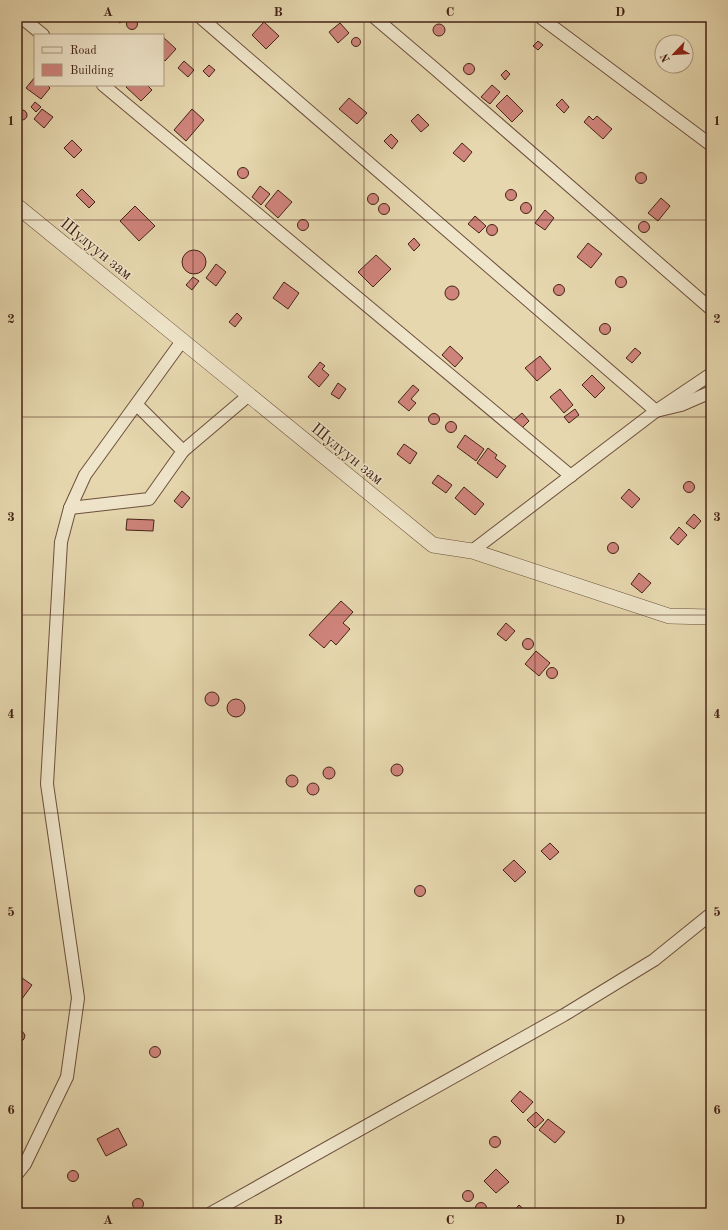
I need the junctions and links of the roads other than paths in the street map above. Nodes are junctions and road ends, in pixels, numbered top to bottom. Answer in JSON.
{"nodes":[{"id":1,"x":21,"y":17,"type":"edge"},
{"id":2,"x":200,"y":17,"type":"edge"},
{"id":3,"x":374,"y":17,"type":"edge"},
{"id":4,"x":540,"y":17,"type":"edge"},
{"id":5,"x":42,"y":34,"type":"edge"},
{"id":6,"x":104,"y":86,"type":"edge"},
{"id":7,"x":711,"y":145,"type":"edge"},
{"id":8,"x":17,"y":206,"type":"edge"},
{"id":9,"x":711,"y":309,"type":"edge"},
{"id":10,"x":182,"y":341,"type":"junction"},
{"id":11,"x":711,"y":374,"type":"edge"},
{"id":12,"x":711,"y":392,"type":"edge"},
{"id":13,"x":249,"y":395,"type":"junction"},
{"id":14,"x":137,"y":405,"type":"junction"},
{"id":15,"x":656,"y":411,"type":"junction"},
{"id":16,"x":183,"y":451,"type":"junction"},
{"id":17,"x":571,"y":476,"type":"junction"},
{"id":18,"x":70,"y":508,"type":"junction"},
{"id":19,"x":472,"y":552,"type":"junction"},
{"id":20,"x":711,"y":617,"type":"edge"},
{"id":21,"x":711,"y":914,"type":"edge"},
{"id":22,"x":17,"y":1174,"type":"edge"},
{"id":23,"x":211,"y":1213,"type":"edge"}],
"edges":[{"from":1,"to":5,"type":"street"},
{"from":2,"to":15,"type":"street"},
{"from":3,"to":9,"type":"street"},
{"from":4,"to":7,"type":"street"},
{"from":6,"to":17,"type":"street"},
{"from":8,"to":10,"type":"street","name":"Шулуун зам"},
{"from":10,"to":13,"type":"street","name":"Шулуун зам"},
{"from":10,"to":14,"type":"street"},
{"from":11,"to":15,"type":"street"},
{"from":12,"to":15,"type":"street"},
{"from":13,"to":16,"type":"street"},
{"from":13,"to":19,"type":"street","name":"Шулуун зам"},
{"from":14,"to":16,"type":"street"},
{"from":14,"to":18,"type":"street"},
{"from":15,"to":17,"type":"street"},
{"from":16,"to":18,"type":"street"},
{"from":17,"to":19,"type":"street"},
{"from":18,"to":22,"type":"street"},
{"from":19,"to":20,"type":"street","name":"Шулуун зам"},
{"from":21,"to":23,"type":"street"}]}
